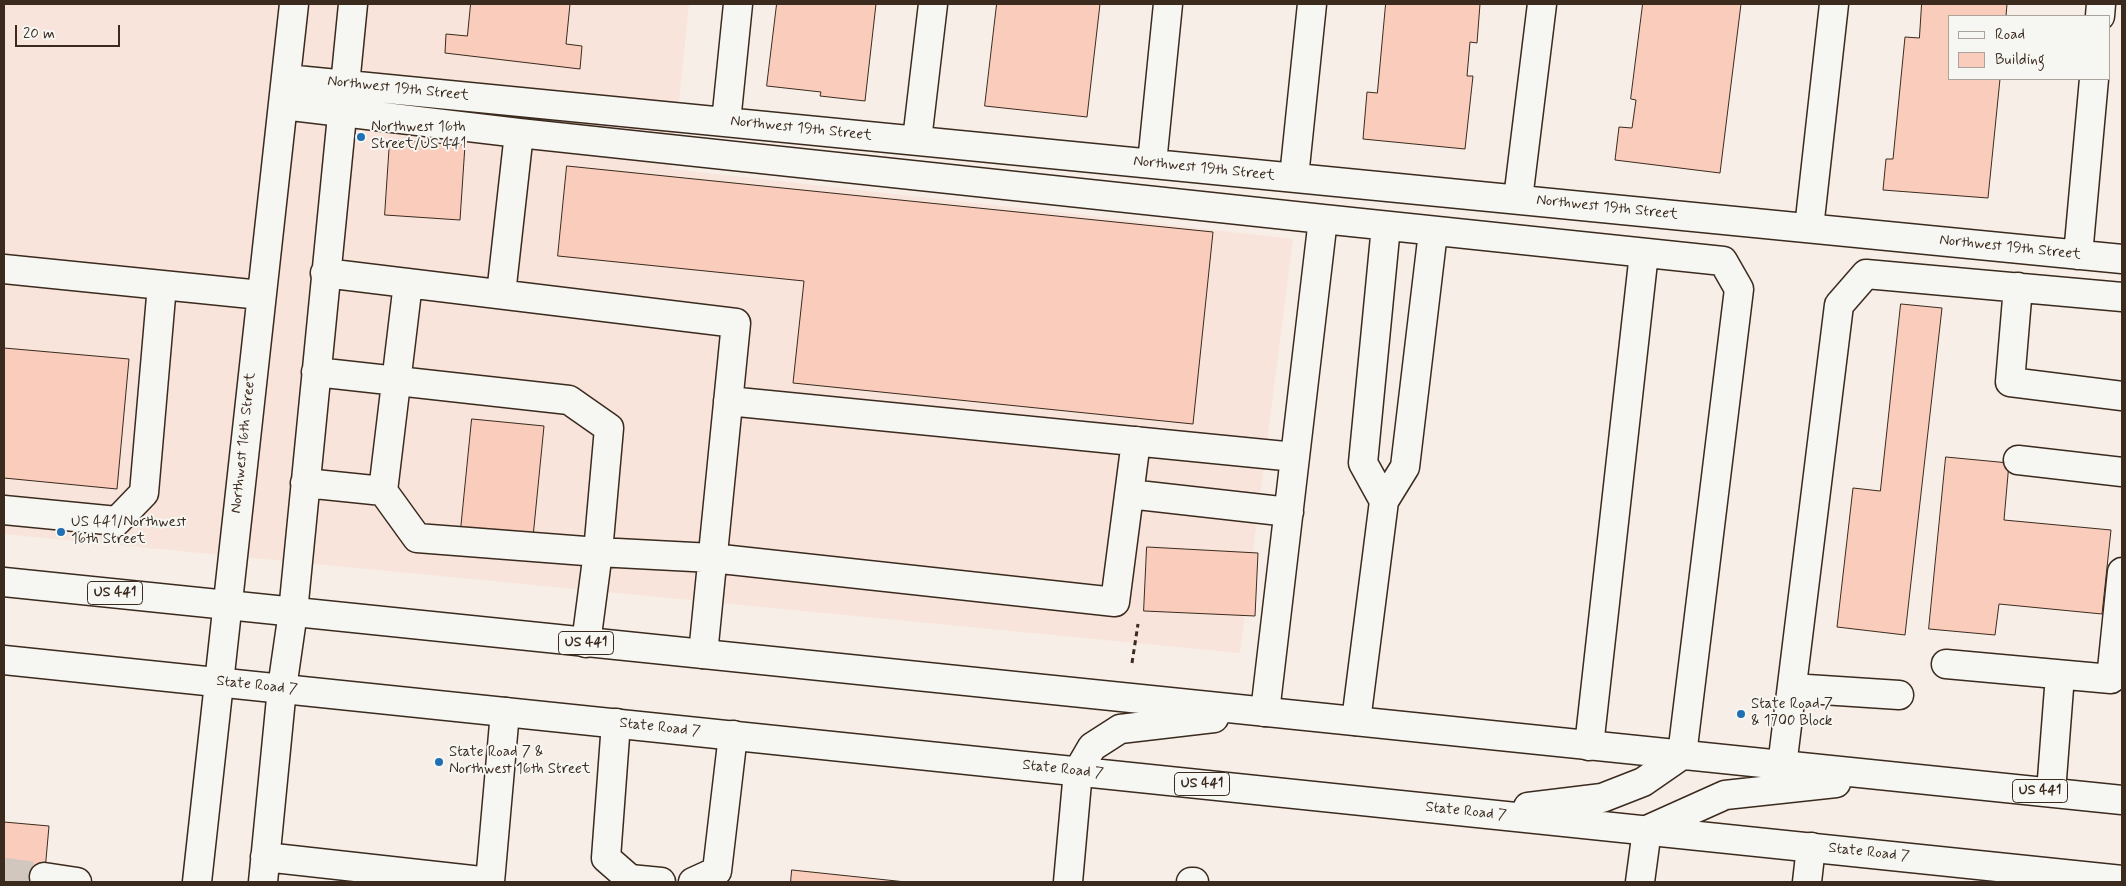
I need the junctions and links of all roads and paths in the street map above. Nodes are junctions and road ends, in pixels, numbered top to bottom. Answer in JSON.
{"nodes":[{"id":1,"x":294,"y":4,"type":"edge"},
{"id":2,"x":352,"y":4,"type":"edge"},
{"id":3,"x":738,"y":4,"type":"edge"},
{"id":4,"x":933,"y":4,"type":"edge"},
{"id":5,"x":1168,"y":4,"type":"edge"},
{"id":6,"x":1312,"y":4,"type":"edge"},
{"id":7,"x":1542,"y":4,"type":"edge"},
{"id":8,"x":1834,"y":4,"type":"edge"},
{"id":9,"x":286,"y":79,"type":"junction"},
{"id":10,"x":2094,"y":80,"type":"edge"},
{"id":11,"x":344,"y":84,"type":"junction"},
{"id":12,"x":283,"y":105,"type":"junction"},
{"id":13,"x":341,"y":111,"type":"junction"},
{"id":14,"x":726,"y":122,"type":"junction"},
{"id":15,"x":519,"y":132,"type":"junction"},
{"id":16,"x":917,"y":140,"type":"junction"},
{"id":17,"x":1152,"y":164,"type":"junction"},
{"id":18,"x":1294,"y":177,"type":"junction"},
{"id":19,"x":1518,"y":200,"type":"junction"},
{"id":20,"x":1323,"y":219,"type":"junction"},
{"id":21,"x":1386,"y":226,"type":"junction"},
{"id":22,"x":1809,"y":228,"type":"junction"},
{"id":23,"x":1433,"y":232,"type":"junction"},
{"id":24,"x":1644,"y":253,"type":"junction"},
{"id":25,"x":2078,"y":254,"type":"junction"},
{"id":26,"x":2122,"y":259,"type":"edge"},
{"id":27,"x":4,"y":269,"type":"edge"},
{"id":28,"x":325,"y":273,"type":"junction"},
{"id":29,"x":408,"y":284,"type":"junction"},
{"id":30,"x":162,"y":285,"type":"junction"},
{"id":31,"x":2018,"y":287,"type":"junction"},
{"id":32,"x":501,"y":294,"type":"junction"},
{"id":33,"x":261,"y":296,"type":"junction"},
{"id":34,"x":2122,"y":297,"type":"edge"},
{"id":35,"x":316,"y":372,"type":"junction"},
{"id":36,"x":396,"y":380,"type":"junction"},
{"id":37,"x":2122,"y":396,"type":"edge"},
{"id":38,"x":728,"y":401,"type":"junction"},
{"id":39,"x":1136,"y":441,"type":"junction"},
{"id":40,"x":1295,"y":457,"type":"junction"},
{"id":41,"x":2018,"y":460,"type":"dead end"},
{"id":42,"x":2122,"y":472,"type":"edge"},
{"id":43,"x":305,"y":483,"type":"junction"},
{"id":44,"x":383,"y":491,"type":"junction"},
{"id":45,"x":1129,"y":494,"type":"junction"},
{"id":46,"x":1384,"y":501,"type":"junction"},
{"id":47,"x":4,"y":510,"type":"edge"},
{"id":48,"x":1288,"y":512,"type":"junction"},
{"id":49,"x":598,"y":552,"type":"junction"},
{"id":50,"x":712,"y":558,"type":"junction"},
{"id":51,"x":2122,"y":572,"type":"edge"},
{"id":52,"x":4,"y":582,"type":"edge"},
{"id":53,"x":226,"y":605,"type":"junction"},
{"id":54,"x":293,"y":612,"type":"junction"},
{"id":55,"x":586,"y":642,"type":"junction"},
{"id":56,"x":703,"y":654,"type":"junction"},
{"id":57,"x":4,"y":660,"type":"edge"},
{"id":58,"x":1946,"y":664,"type":"dead end"},
{"id":59,"x":2060,"y":675,"type":"junction"},
{"id":60,"x":218,"y":682,"type":"junction"},
{"id":61,"x":282,"y":688,"type":"junction"},
{"id":62,"x":1792,"y":688,"type":"junction"},
{"id":63,"x":1899,"y":696,"type":"dead end"},
{"id":64,"x":505,"y":712,"type":"junction"},
{"id":65,"x":1265,"y":712,"type":"junction"},
{"id":66,"x":1356,"y":721,"type":"junction"},
{"id":67,"x":616,"y":723,"type":"junction"},
{"id":68,"x":733,"y":735,"type":"junction"},
{"id":69,"x":1589,"y":746,"type":"junction"},
{"id":70,"x":1682,"y":755,"type":"junction"},
{"id":71,"x":1782,"y":766,"type":"junction"},
{"id":72,"x":1078,"y":771,"type":"junction"},
{"id":73,"x":1889,"y":777,"type":"junction"},
{"id":74,"x":2051,"y":792,"type":"junction"},
{"id":75,"x":2122,"y":800,"type":"edge"},
{"id":76,"x":1475,"y":813,"type":"junction"},
{"id":77,"x":1647,"y":830,"type":"junction"},
{"id":78,"x":1811,"y":847,"type":"junction"},
{"id":79,"x":264,"y":870,"type":"edge"},
{"id":80,"x":44,"y":877,"type":"dead end"},
{"id":81,"x":708,"y":879,"type":"edge"},
{"id":82,"x":2122,"y":880,"type":"edge"},
{"id":83,"x":77,"y":882,"type":"edge"},
{"id":84,"x":197,"y":882,"type":"edge"},
{"id":85,"x":490,"y":882,"type":"edge"},
{"id":86,"x":661,"y":882,"type":"edge"},
{"id":87,"x":1068,"y":882,"type":"edge"},
{"id":88,"x":1640,"y":882,"type":"edge"},
{"id":89,"x":1807,"y":882,"type":"edge"}],
"edges":[{"from":1,"to":9,"type":"main road","name":"Northwest 16th Street"},
{"from":2,"to":11,"type":"main road"},
{"from":3,"to":14,"type":"main road"},
{"from":4,"to":16,"type":"main road"},
{"from":5,"to":17,"type":"main road"},
{"from":6,"to":18,"type":"main road"},
{"from":7,"to":19,"type":"main road"},
{"from":8,"to":22,"type":"main road"},
{"from":9,"to":11,"type":"main road","name":"Northwest 19th Street"},
{"from":9,"to":12,"type":"main road","name":"Northwest 16th Street"},
{"from":10,"to":25,"type":"main road"},
{"from":11,"to":13,"type":"main road"},
{"from":11,"to":14,"type":"main road","name":"Northwest 19th Street"},
{"from":12,"to":13,"type":"main road"},
{"from":12,"to":33,"type":"main road","name":"Northwest 16th Street"},
{"from":13,"to":15,"type":"main road"},
{"from":13,"to":28,"type":"main road"},
{"from":14,"to":16,"type":"main road","name":"Northwest 19th Street"},
{"from":15,"to":20,"type":"main road"},
{"from":15,"to":32,"type":"main road"},
{"from":16,"to":17,"type":"main road","name":"Northwest 19th Street"},
{"from":17,"to":18,"type":"main road","name":"Northwest 19th Street"},
{"from":18,"to":19,"type":"main road","name":"Northwest 19th Street"},
{"from":19,"to":22,"type":"main road","name":"Northwest 19th Street"},
{"from":20,"to":21,"type":"main road"},
{"from":20,"to":40,"type":"main road"},
{"from":21,"to":23,"type":"main road"},
{"from":21,"to":46,"type":"main road"},
{"from":22,"to":25,"type":"main road","name":"Northwest 19th Street"},
{"from":23,"to":24,"type":"main road"},
{"from":23,"to":46,"type":"main road"},
{"from":24,"to":69,"type":"main road"},
{"from":24,"to":70,"type":"main road"},
{"from":25,"to":26,"type":"main road","name":"Northwest 19th Street"},
{"from":27,"to":30,"type":"main road"},
{"from":28,"to":29,"type":"main road"},
{"from":28,"to":35,"type":"main road"},
{"from":29,"to":32,"type":"main road"},
{"from":29,"to":36,"type":"main road"},
{"from":30,"to":33,"type":"main road"},
{"from":30,"to":47,"type":"main road"},
{"from":31,"to":34,"type":"main road"},
{"from":31,"to":37,"type":"main road"},
{"from":31,"to":62,"type":"main road"},
{"from":32,"to":38,"type":"main road"},
{"from":33,"to":53,"type":"main road","name":"Northwest 16th Street"},
{"from":35,"to":36,"type":"main road"},
{"from":35,"to":43,"type":"main road"},
{"from":36,"to":44,"type":"main road"},
{"from":36,"to":49,"type":"main road"},
{"from":38,"to":39,"type":"main road"},
{"from":38,"to":50,"type":"main road"},
{"from":39,"to":40,"type":"main road"},
{"from":39,"to":45,"type":"main road"},
{"from":40,"to":48,"type":"main road"},
{"from":41,"to":42,"type":"main road"},
{"from":43,"to":44,"type":"main road"},
{"from":43,"to":54,"type":"main road"},
{"from":44,"to":49,"type":"main road"},
{"from":45,"to":48,"type":"main road"},
{"from":45,"to":50,"type":"main road"},
{"from":46,"to":66,"type":"main road"},
{"from":48,"to":65,"type":"main road"},
{"from":49,"to":50,"type":"main road"},
{"from":49,"to":55,"type":"main road"},
{"from":50,"to":56,"type":"main road"},
{"from":51,"to":59,"type":"main road"},
{"from":52,"to":53,"type":"main road","number":"US 441"},
{"from":53,"to":54,"type":"main road","number":"US 441"},
{"from":53,"to":60,"type":"main road","name":"Northwest 16th Street"},
{"from":54,"to":55,"type":"main road","number":"US 441"},
{"from":54,"to":61,"type":"main road"},
{"from":55,"to":56,"type":"main road","number":"US 441"},
{"from":56,"to":65,"type":"main road","number":"US 441"},
{"from":57,"to":60,"type":"main road","name":"State Road 7","number":"US 441"},
{"from":58,"to":59,"type":"main road"},
{"from":59,"to":74,"type":"main road"},
{"from":60,"to":61,"type":"main road","name":"State Road 7","number":"US 441"},
{"from":60,"to":84,"type":"main road","name":"Northwest 16th Street"},
{"from":61,"to":64,"type":"main road","name":"State Road 7","number":"US 441"},
{"from":61,"to":79,"type":"main road"},
{"from":62,"to":63,"type":"main road"},
{"from":62,"to":71,"type":"main road"},
{"from":64,"to":67,"type":"main road","name":"State Road 7","number":"US 441"},
{"from":64,"to":85,"type":"main road"},
{"from":65,"to":66,"type":"main road","number":"US 441"},
{"from":65,"to":72,"type":"main road"},
{"from":66,"to":69,"type":"main road","number":"US 441"},
{"from":67,"to":68,"type":"main road","name":"State Road 7","number":"US 441"},
{"from":67,"to":86,"type":"main road"},
{"from":68,"to":72,"type":"main road","name":"State Road 7","number":"US 441"},
{"from":68,"to":81,"type":"main road"},
{"from":69,"to":70,"type":"main road","number":"US 441"},
{"from":70,"to":71,"type":"main road","number":"US 441"},
{"from":70,"to":76,"type":"main road"},
{"from":71,"to":73,"type":"main road","number":"US 441"},
{"from":72,"to":76,"type":"main road","name":"State Road 7","number":"US 441"},
{"from":72,"to":87,"type":"main road"},
{"from":73,"to":74,"type":"main road","number":"US 441"},
{"from":73,"to":77,"type":"main road"},
{"from":74,"to":75,"type":"main road","number":"US 441"},
{"from":76,"to":77,"type":"main road","name":"State Road 7","number":"US 441"},
{"from":77,"to":78,"type":"main road","name":"State Road 7","number":"US 441"},
{"from":77,"to":88,"type":"main road"},
{"from":78,"to":82,"type":"main road","name":"State Road 7","number":"US 441"},
{"from":78,"to":89,"type":"main road"},
{"from":79,"to":85,"type":"main road"},
{"from":80,"to":83,"type":"main road"}]}
